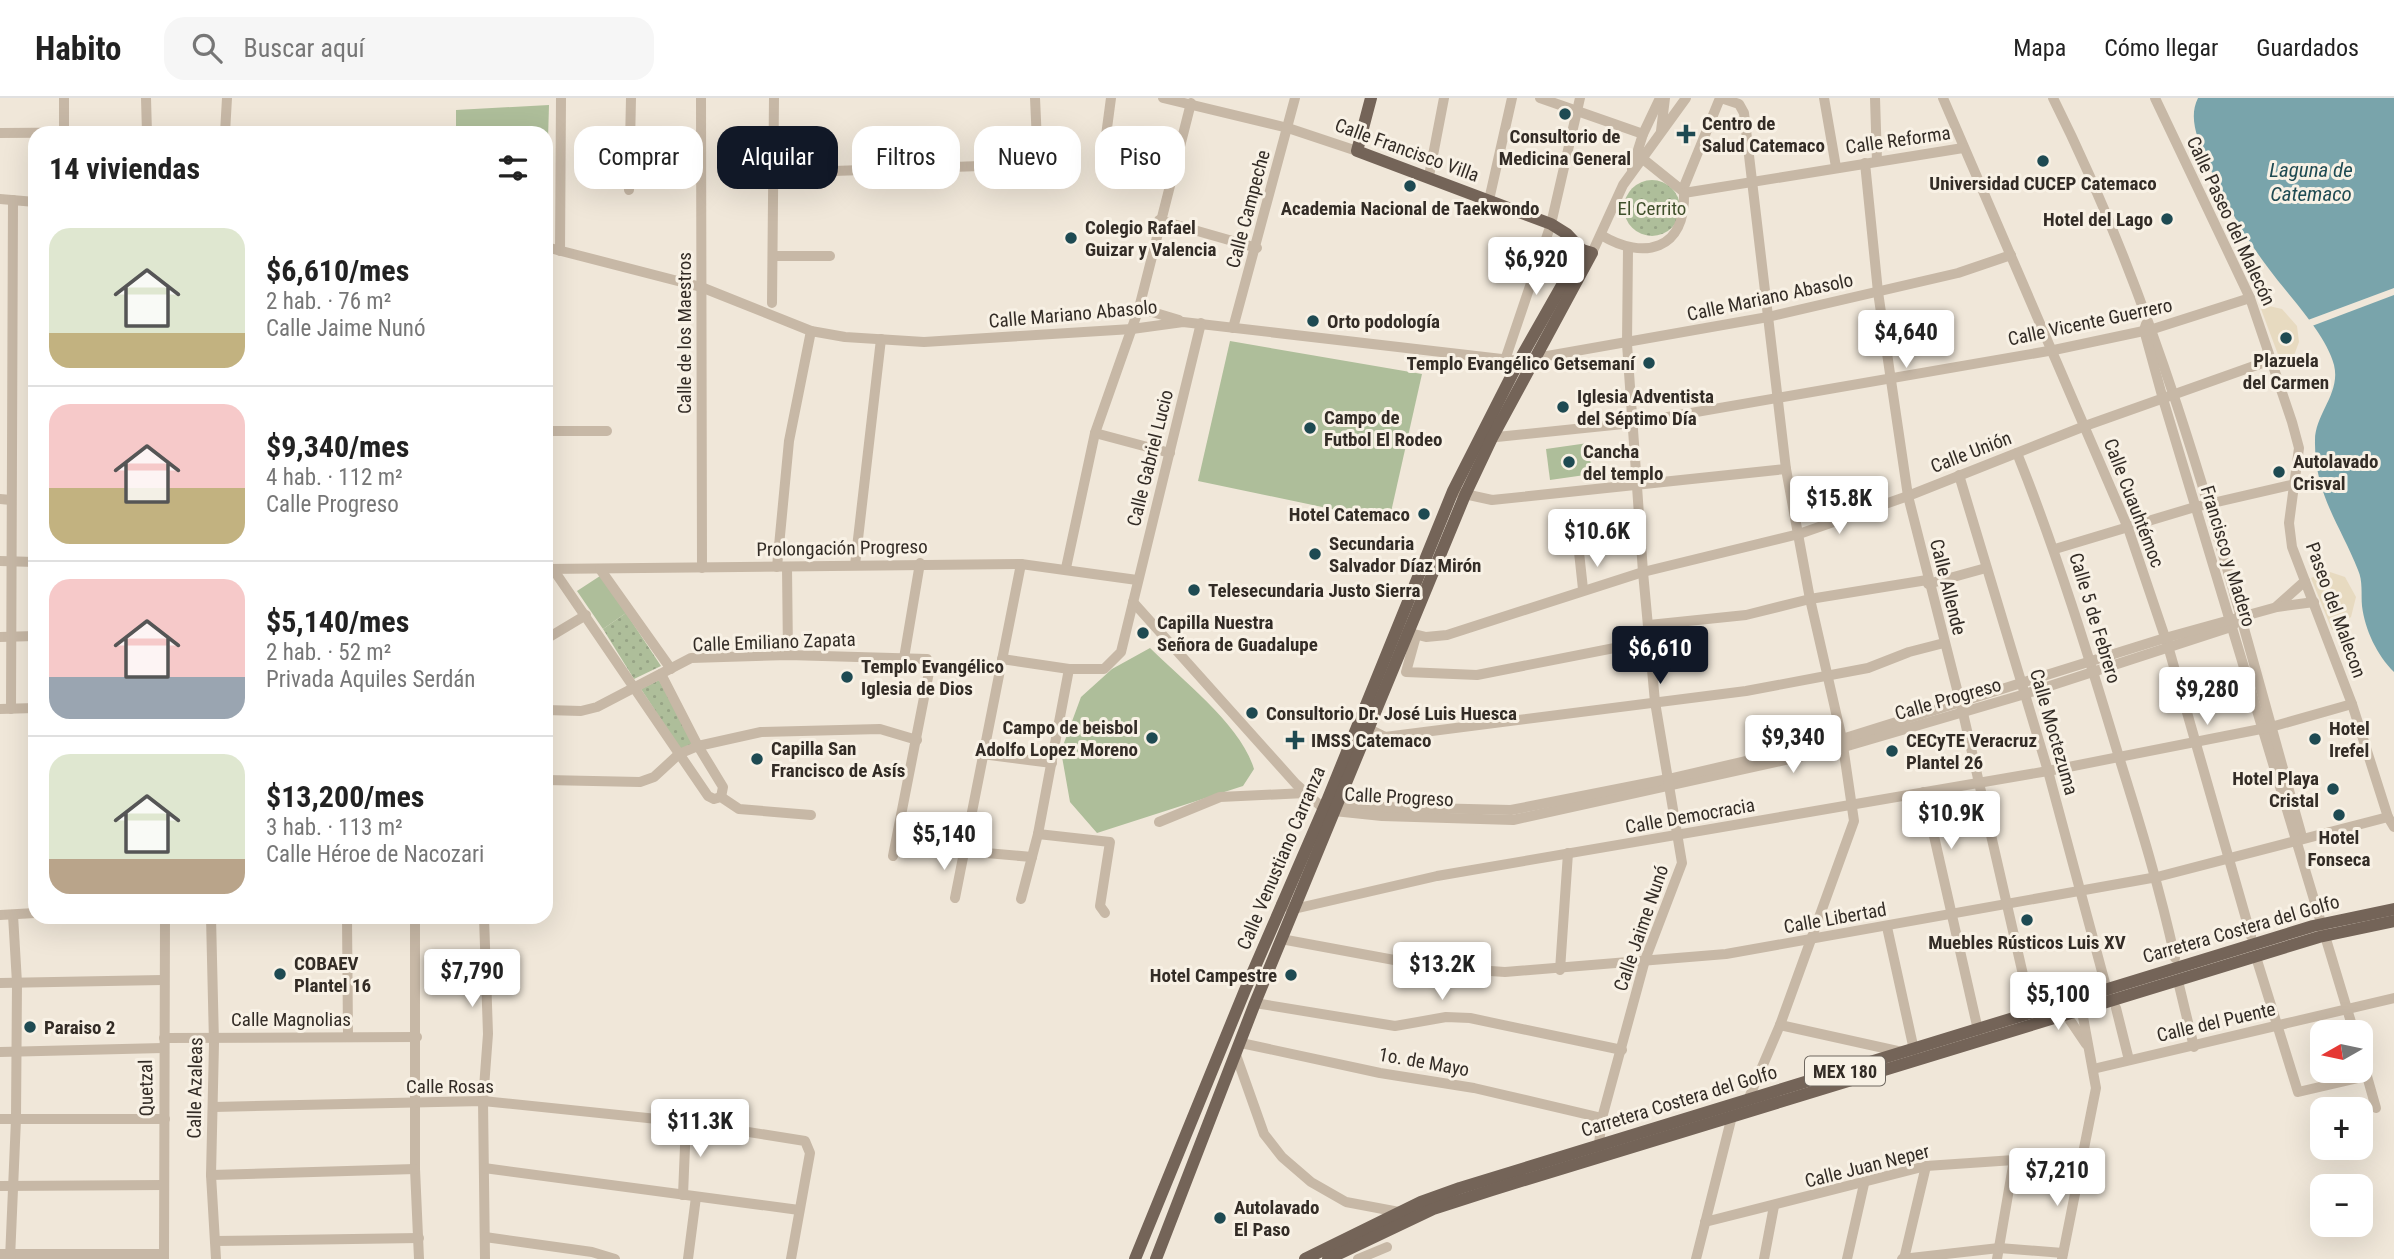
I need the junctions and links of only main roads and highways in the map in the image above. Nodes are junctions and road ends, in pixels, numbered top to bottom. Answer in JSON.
{"nodes":[{"id":1,"x":1371,"y":98,"type":"edge"},
{"id":2,"x":1587,"y":252,"type":"junction"},
{"id":3,"x":1485,"y":438,"type":"junction"},
{"id":4,"x":1459,"y":493,"type":"junction"},
{"id":5,"x":1327,"y":805,"type":"junction"},
{"id":6,"x":1288,"y":906,"type":"junction"},
{"id":7,"x":2394,"y":909,"type":"edge"},
{"id":8,"x":2394,"y":921,"type":"edge"},
{"id":9,"x":2323,"y":930,"type":"junction"},
{"id":10,"x":2143,"y":985,"type":"junction"},
{"id":11,"x":2063,"y":1009,"type":"junction"},
{"id":12,"x":1601,"y":1150,"type":"junction"},
{"id":13,"x":1135,"y":1259,"type":"edge"},
{"id":14,"x":1156,"y":1259,"type":"edge"},
{"id":15,"x":1306,"y":1259,"type":"edge"},
{"id":16,"x":1328,"y":1259,"type":"edge"}],
"edges":[{"from":1,"to":2,"type":"main road","name":"Calle Francisco Villa"},
{"from":2,"to":3,"type":"main road","name":"Calle Venustiano Carranza"},
{"from":2,"to":3,"type":"main road","name":"Calle Venustiano Carranza"},
{"from":3,"to":4,"type":"main road","name":"Calle Venustiano Carranza"},
{"from":4,"to":5,"type":"main road","name":"Calle Venustiano Carranza"},
{"from":4,"to":5,"type":"main road","name":"Calle Venustiano Carranza"},
{"from":5,"to":6,"type":"main road","name":"Calle Venustiano Carranza"},
{"from":6,"to":13,"type":"main road","name":"Calle Venustiano Carranza"},
{"from":6,"to":14,"type":"main road","name":"Calle Venustiano Carranza"},
{"from":7,"to":9,"type":"main road","name":"Carretera Costera del Golfo","number":"MEX 180"},
{"from":8,"to":9,"type":"main road","name":"Carretera Costera del Golfo","number":"MEX 180"},
{"from":9,"to":10,"type":"main road","name":"Carretera Costera del Golfo","number":"MEX 180"},
{"from":9,"to":10,"type":"main road","name":"Carretera Costera del Golfo","number":"MEX 180"},
{"from":10,"to":11,"type":"main road","name":"Carretera Costera del Golfo","number":"MEX 180"},
{"from":11,"to":12,"type":"main road","name":"Carretera Costera del Golfo","number":"MEX 180"},
{"from":11,"to":12,"type":"main road","name":"Carretera Costera del Golfo","number":"MEX 180"},
{"from":12,"to":15,"type":"main road","name":"Carretera Costera del Golfo","number":"MEX 180"},
{"from":12,"to":16,"type":"main road","name":"Carretera Costera del Golfo","number":"MEX 180"}]}
